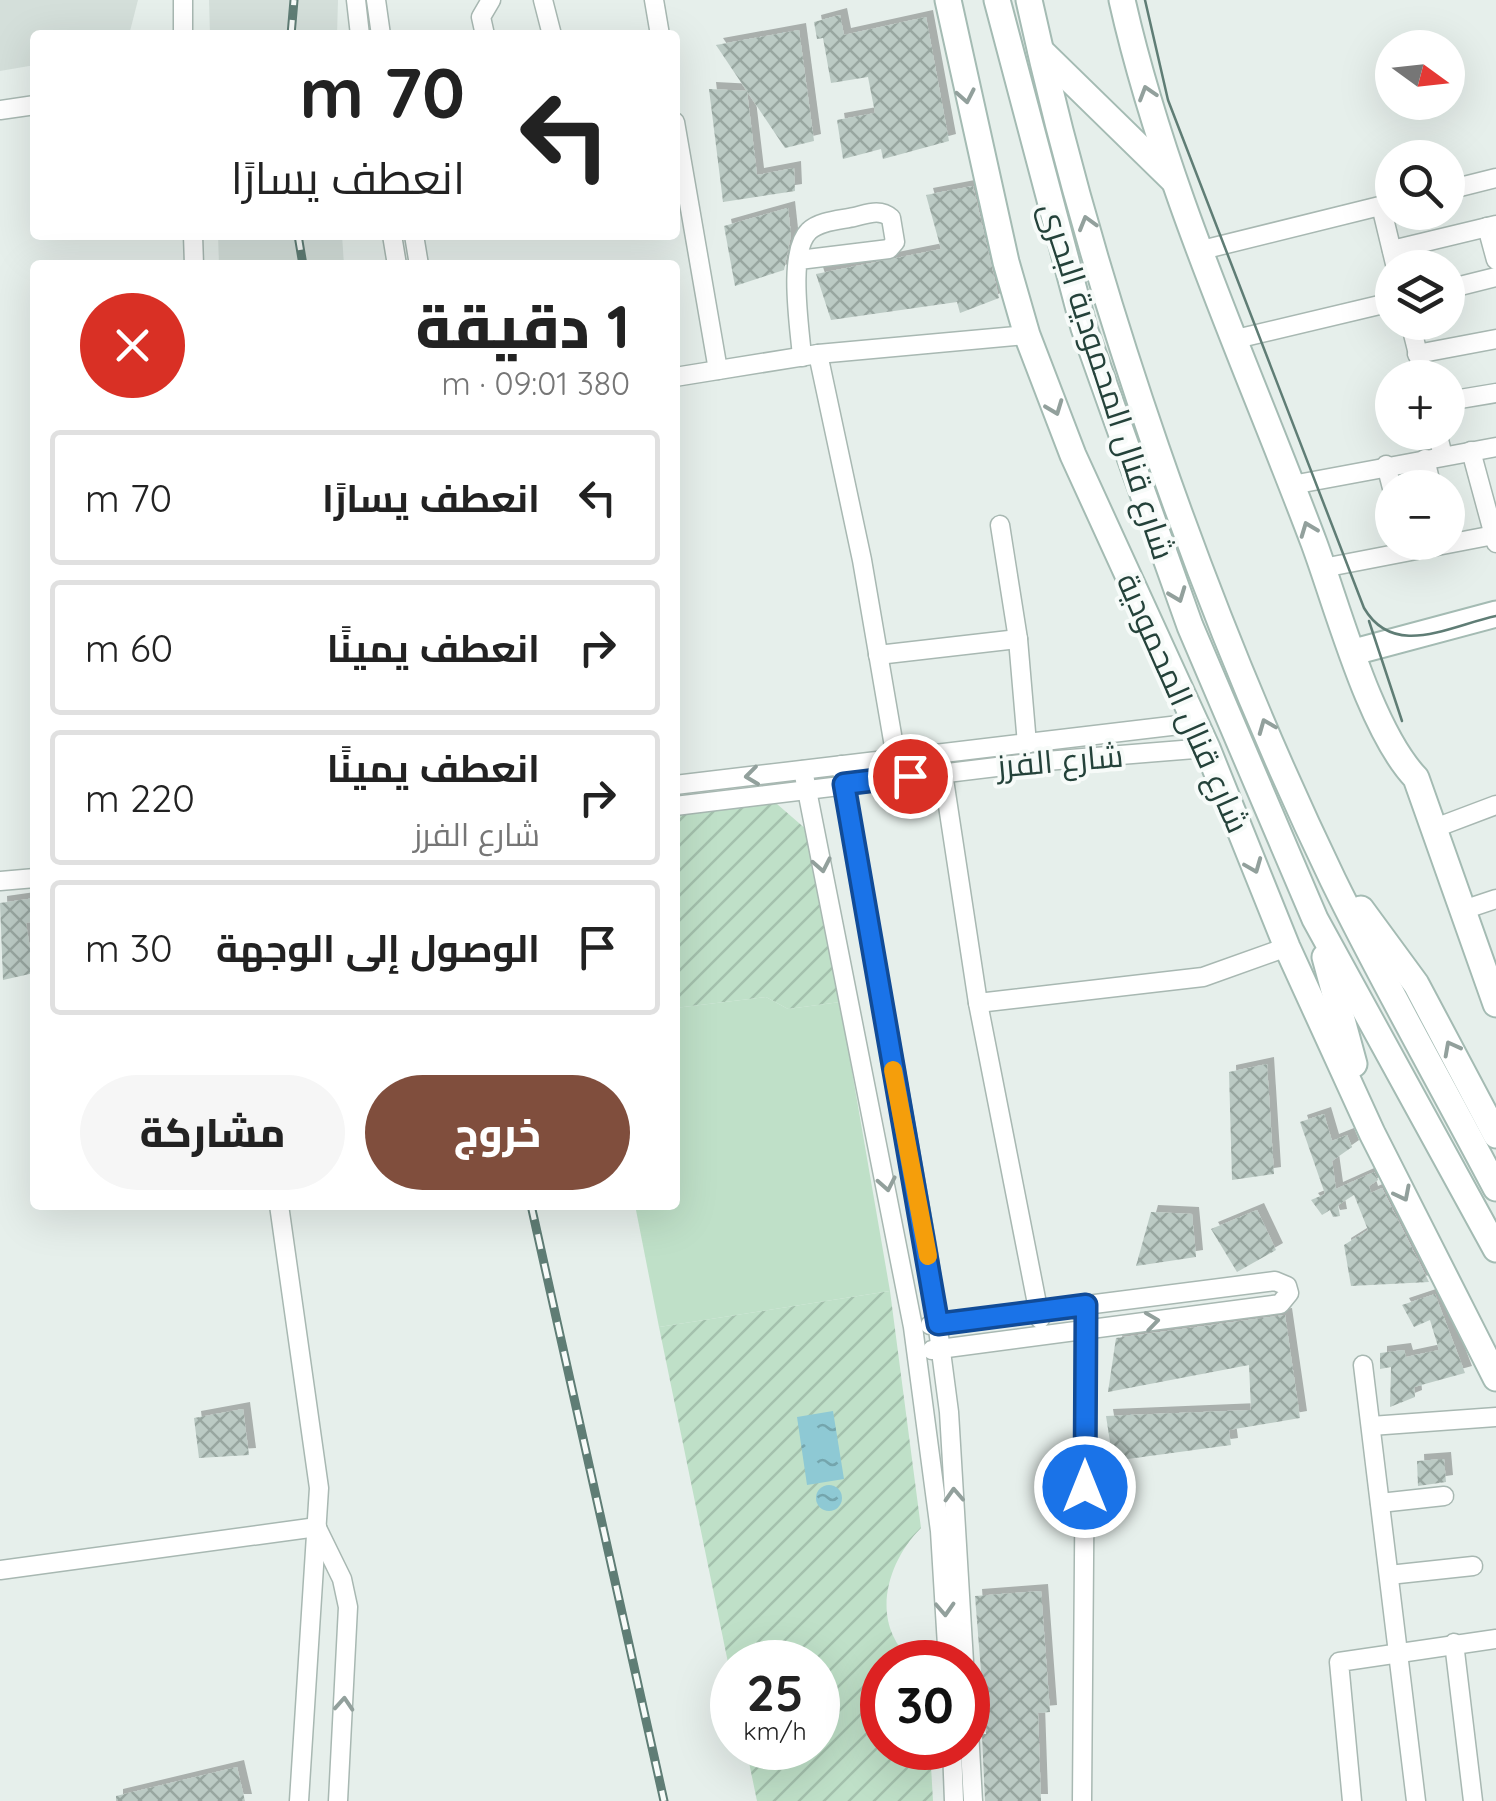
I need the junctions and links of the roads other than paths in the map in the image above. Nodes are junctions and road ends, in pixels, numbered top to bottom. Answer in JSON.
{"nodes":[{"id":1,"x":183,"y":0,"type":"edge"},
{"id":2,"x":356,"y":0,"type":"edge"},
{"id":3,"x":376,"y":0,"type":"edge"},
{"id":4,"x":491,"y":0,"type":"edge"},
{"id":5,"x":543,"y":0,"type":"edge"},
{"id":6,"x":654,"y":0,"type":"edge"},
{"id":7,"x":948,"y":0,"type":"edge"},
{"id":8,"x":997,"y":0,"type":"edge"},
{"id":9,"x":1029,"y":0,"type":"edge"},
{"id":10,"x":1122,"y":0,"type":"edge"},
{"id":11,"x":183,"y":30,"type":"edge"},
{"id":12,"x":359,"y":30,"type":"edge"},
{"id":13,"x":380,"y":30,"type":"edge"},
{"id":14,"x":483,"y":30,"type":"edge"},
{"id":15,"x":551,"y":30,"type":"edge"},
{"id":16,"x":659,"y":30,"type":"edge"},
{"id":17,"x":1040,"y":50,"type":"junction"},
{"id":18,"x":30,"y":106,"type":"edge"},
{"id":19,"x":0,"y":110,"type":"edge"},
{"id":20,"x":680,"y":151,"type":"edge"},
{"id":21,"x":1496,"y":178,"type":"edge"},
{"id":22,"x":1177,"y":183,"type":"junction"},
{"id":23,"x":1465,"y":186,"type":"edge"},
{"id":24,"x":1375,"y":207,"type":"edge"},
{"id":25,"x":1492,"y":226,"type":"edge"},
{"id":26,"x":1202,"y":250,"type":"junction"},
{"id":27,"x":1421,"y":250,"type":"edge"},
{"id":28,"x":799,"y":260,"type":"junction"},
{"id":29,"x":1496,"y":260,"type":"edge"},
{"id":30,"x":1496,"y":277,"type":"edge"},
{"id":31,"x":1465,"y":284,"type":"edge"},
{"id":32,"x":1375,"y":306,"type":"edge"},
{"id":33,"x":1027,"y":336,"type":"junction"},
{"id":34,"x":1496,"y":338,"type":"edge"},
{"id":35,"x":1236,"y":339,"type":"junction"},
{"id":36,"x":1414,"y":340,"type":"edge"},
{"id":37,"x":1417,"y":354,"type":"junction"},
{"id":38,"x":810,"y":356,"type":"junction"},
{"id":39,"x":1419,"y":360,"type":"edge"},
{"id":40,"x":718,"y":370,"type":"junction"},
{"id":41,"x":680,"y":376,"type":"edge"},
{"id":42,"x":1496,"y":394,"type":"edge"},
{"id":43,"x":1465,"y":399,"type":"edge"},
{"id":44,"x":1496,"y":447,"type":"edge"},
{"id":45,"x":1435,"y":450,"type":"edge"},
{"id":46,"x":1471,"y":451,"type":"junction"},
{"id":47,"x":1434,"y":457,"type":"junction"},
{"id":48,"x":1386,"y":465,"type":"junction"},
{"id":49,"x":1387,"y":470,"type":"edge"},
{"id":50,"x":1433,"y":470,"type":"edge"},
{"id":51,"x":1292,"y":485,"type":"junction"},
{"id":52,"x":1490,"y":501,"type":"edge"},
{"id":53,"x":1000,"y":525,"type":"dead end"},
{"id":54,"x":1495,"y":539,"type":"edge"},
{"id":55,"x":1465,"y":542,"type":"edge"},
{"id":56,"x":1375,"y":555,"type":"edge"},
{"id":57,"x":1323,"y":568,"type":"junction"},
{"id":58,"x":1496,"y":614,"type":"edge"},
{"id":59,"x":1018,"y":639,"type":"junction"},
{"id":60,"x":1354,"y":652,"type":"junction"},
{"id":61,"x":878,"y":656,"type":"junction"},
{"id":62,"x":1196,"y":723,"type":"junction"},
{"id":63,"x":1035,"y":743,"type":"junction"},
{"id":64,"x":1207,"y":748,"type":"junction"},
{"id":65,"x":896,"y":758,"type":"junction"},
{"id":66,"x":1046,"y":762,"type":"junction"},
{"id":67,"x":803,"y":770,"type":"junction"},
{"id":68,"x":943,"y":773,"type":"junction"},
{"id":69,"x":842,"y":774,"type":"junction"},
{"id":70,"x":680,"y":784,"type":"edge"},
{"id":71,"x":806,"y":790,"type":"junction"},
{"id":72,"x":680,"y":805,"type":"edge"},
{"id":73,"x":1496,"y":805,"type":"edge"},
{"id":74,"x":1435,"y":828,"type":"junction"},
{"id":75,"x":30,"y":878,"type":"edge"},
{"id":76,"x":0,"y":881,"type":"edge"},
{"id":77,"x":1496,"y":899,"type":"edge"},
{"id":78,"x":1463,"y":910,"type":"junction"},
{"id":79,"x":1314,"y":919,"type":"junction"},
{"id":80,"x":1287,"y":947,"type":"junction"},
{"id":81,"x":978,"y":1002,"type":"junction"},
{"id":82,"x":1496,"y":1004,"type":"edge"},
{"id":83,"x":1372,"y":1134,"type":"junction"},
{"id":84,"x":1486,"y":1142,"type":"edge"},
{"id":85,"x":1496,"y":1188,"type":"edge"},
{"id":86,"x":280,"y":1210,"type":"edge"},
{"id":87,"x":1496,"y":1249,"type":"edge"},
{"id":88,"x":1086,"y":1305,"type":"junction"},
{"id":89,"x":1038,"y":1311,"type":"junction"},
{"id":90,"x":938,"y":1324,"type":"junction"},
{"id":91,"x":913,"y":1327,"type":"junction"},
{"id":92,"x":1086,"y":1330,"type":"junction"},
{"id":93,"x":1042,"y":1336,"type":"junction"},
{"id":94,"x":941,"y":1349,"type":"junction"},
{"id":95,"x":917,"y":1352,"type":"junction"},
{"id":96,"x":1363,"y":1365,"type":"dead end"},
{"id":97,"x":1496,"y":1378,"type":"edge"},
{"id":98,"x":1496,"y":1417,"type":"edge"},
{"id":99,"x":1371,"y":1426,"type":"junction"},
{"id":100,"x":1444,"y":1496,"type":"dead end"},
{"id":101,"x":1380,"y":1503,"type":"junction"},
{"id":102,"x":317,"y":1527,"type":"junction"},
{"id":103,"x":1473,"y":1566,"type":"dead end"},
{"id":104,"x":0,"y":1570,"type":"edge"},
{"id":105,"x":1390,"y":1575,"type":"junction"},
{"id":106,"x":1496,"y":1639,"type":"edge"},
{"id":107,"x":947,"y":1640,"type":"edge"},
{"id":108,"x":963,"y":1640,"type":"edge"},
{"id":109,"x":1454,"y":1643,"type":"junction"},
{"id":110,"x":1399,"y":1650,"type":"junction"},
{"id":111,"x":953,"y":1770,"type":"edge"},
{"id":112,"x":971,"y":1770,"type":"edge"},
{"id":113,"x":298,"y":1801,"type":"edge"},
{"id":114,"x":338,"y":1801,"type":"edge"},
{"id":115,"x":954,"y":1801,"type":"edge"},
{"id":116,"x":973,"y":1801,"type":"edge"},
{"id":117,"x":1082,"y":1801,"type":"edge"},
{"id":118,"x":1352,"y":1801,"type":"edge"},
{"id":119,"x":1416,"y":1801,"type":"edge"},
{"id":120,"x":1473,"y":1801,"type":"edge"}],
"edges":[{"from":1,"to":11,"type":"street"},
{"from":2,"to":12,"type":"street"},
{"from":3,"to":13,"type":"street"},
{"from":4,"to":14,"type":"street"},
{"from":5,"to":15,"type":"street"},
{"from":6,"to":16,"type":"street"},
{"from":7,"to":33,"type":"main road","name":"شارع قنال المحمودية","one_way":true},
{"from":8,"to":79,"type":"main road","name":"شارع قنال المحمودية البحرى","one_way":true},
{"from":9,"to":17,"type":"main road","name":"شارع قنال المحمودية البحرى"},
{"from":22,"to":10,"type":"main road","one_way":true},
{"from":17,"to":22,"type":"main road"},
{"from":84,"to":17,"type":"main road","name":"شارع قنال المحمودية البحرى","one_way":true},
{"from":18,"to":19,"type":"street"},
{"from":20,"to":40,"type":"street"},
{"from":21,"to":23,"type":"street"},
{"from":22,"to":26,"type":"main road"},
{"from":24,"to":26,"type":"street"},
{"from":25,"to":27,"type":"street"},
{"from":25,"to":29,"type":"street"},
{"from":26,"to":35,"type":"main road"},
{"from":28,"to":28,"type":"street"},
{"from":28,"to":38,"type":"street"},
{"from":30,"to":31,"type":"street"},
{"from":32,"to":35,"type":"street"},
{"from":33,"to":38,"type":"street"},
{"from":33,"to":62,"type":"main road","name":"شارع قنال المحمودية","one_way":true},
{"from":34,"to":37,"type":"street"},
{"from":35,"to":51,"type":"main road"},
{"from":36,"to":37,"type":"street"},
{"from":37,"to":39,"type":"street"},
{"from":38,"to":40,"type":"street"},
{"from":38,"to":61,"type":"street"},
{"from":40,"to":41,"type":"street"},
{"from":42,"to":43,"type":"street"},
{"from":44,"to":46,"type":"street"},
{"from":45,"to":47,"type":"street"},
{"from":46,"to":47,"type":"street"},
{"from":46,"to":52,"type":"street"},
{"from":47,"to":48,"type":"street"},
{"from":47,"to":50,"type":"street"},
{"from":48,"to":49,"type":"street"},
{"from":48,"to":51,"type":"street"},
{"from":57,"to":51,"type":"main road","one_way":true},
{"from":52,"to":54,"type":"street"},
{"from":53,"to":59,"type":"street"},
{"from":54,"to":55,"type":"street"},
{"from":56,"to":57,"type":"street"},
{"from":57,"to":60,"type":"main road"},
{"from":58,"to":60,"type":"main road"},
{"from":59,"to":61,"type":"street"},
{"from":59,"to":63,"type":"street"},
{"from":60,"to":74,"type":"main road"},
{"from":61,"to":65,"type":"street"},
{"from":62,"to":63,"type":"street","name":"شارع الفرز"},
{"from":62,"to":64,"type":"main road","name":"شارع قنال المحمودية"},
{"from":63,"to":65,"type":"street","name":"شارع الفرز"},
{"from":63,"to":66,"type":"street"},
{"from":64,"to":66,"type":"street","name":"شارع الفرز"},
{"from":64,"to":80,"type":"main road","name":"شارع قنال المحمودية","one_way":true},
{"from":65,"to":69,"type":"street","name":"شارع الفرز"},
{"from":66,"to":68,"type":"street","name":"شارع الفرز"},
{"from":67,"to":69,"type":"street","name":"شارع الفرز"},
{"from":67,"to":70,"type":"street","name":"شارع الفرز","one_way":true},
{"from":67,"to":71,"type":"street"},
{"from":68,"to":69,"type":"street","name":"شارع الفرز"},
{"from":68,"to":81,"type":"street"},
{"from":69,"to":71,"type":"street","name":"شارع الفرز"},
{"from":69,"to":90,"type":"street"},
{"from":71,"to":72,"type":"street","name":"شارع الفرز"},
{"from":71,"to":91,"type":"street","one_way":true},
{"from":73,"to":74,"type":"street"},
{"from":74,"to":78,"type":"main road"},
{"from":75,"to":76,"type":"street"},
{"from":77,"to":78,"type":"street"},
{"from":78,"to":82,"type":"main road"},
{"from":79,"to":83,"type":"main road"},
{"from":79,"to":87,"type":"main road"},
{"from":80,"to":81,"type":"street"},
{"from":80,"to":83,"type":"main road","name":"شارع قنال المحمودية"},
{"from":81,"to":89,"type":"street"},
{"from":83,"to":97,"type":"main road","name":"شارع قنال المحمودية","one_way":true},
{"from":84,"to":85,"type":"main road","name":"شارع قنال المحمودية البحرى"},
{"from":86,"to":102,"type":"street"},
{"from":88,"to":89,"type":"street"},
{"from":88,"to":92,"type":"street"},
{"from":92,"to":88,"type":"street","one_way":true},
{"from":89,"to":90,"type":"street"},
{"from":89,"to":93,"type":"street"},
{"from":90,"to":91,"type":"street"},
{"from":90,"to":94,"type":"street"},
{"from":91,"to":95,"type":"street"},
{"from":92,"to":93,"type":"street"},
{"from":92,"to":117,"type":"street"},
{"from":93,"to":94,"type":"street"},
{"from":94,"to":95,"type":"street"},
{"from":108,"to":94,"type":"street","one_way":true},
{"from":95,"to":107,"type":"street","one_way":true},
{"from":96,"to":99,"type":"street"},
{"from":98,"to":99,"type":"street"},
{"from":99,"to":101,"type":"street"},
{"from":100,"to":101,"type":"street"},
{"from":101,"to":105,"type":"street"},
{"from":102,"to":104,"type":"street"},
{"from":102,"to":113,"type":"street"},
{"from":114,"to":102,"type":"street","one_way":true},
{"from":103,"to":105,"type":"street"},
{"from":105,"to":110,"type":"street"},
{"from":106,"to":109,"type":"street"},
{"from":109,"to":110,"type":"street"},
{"from":109,"to":120,"type":"street"},
{"from":110,"to":118,"type":"street"},
{"from":110,"to":119,"type":"street"},
{"from":111,"to":115,"type":"street"},
{"from":112,"to":116,"type":"street"}]}
